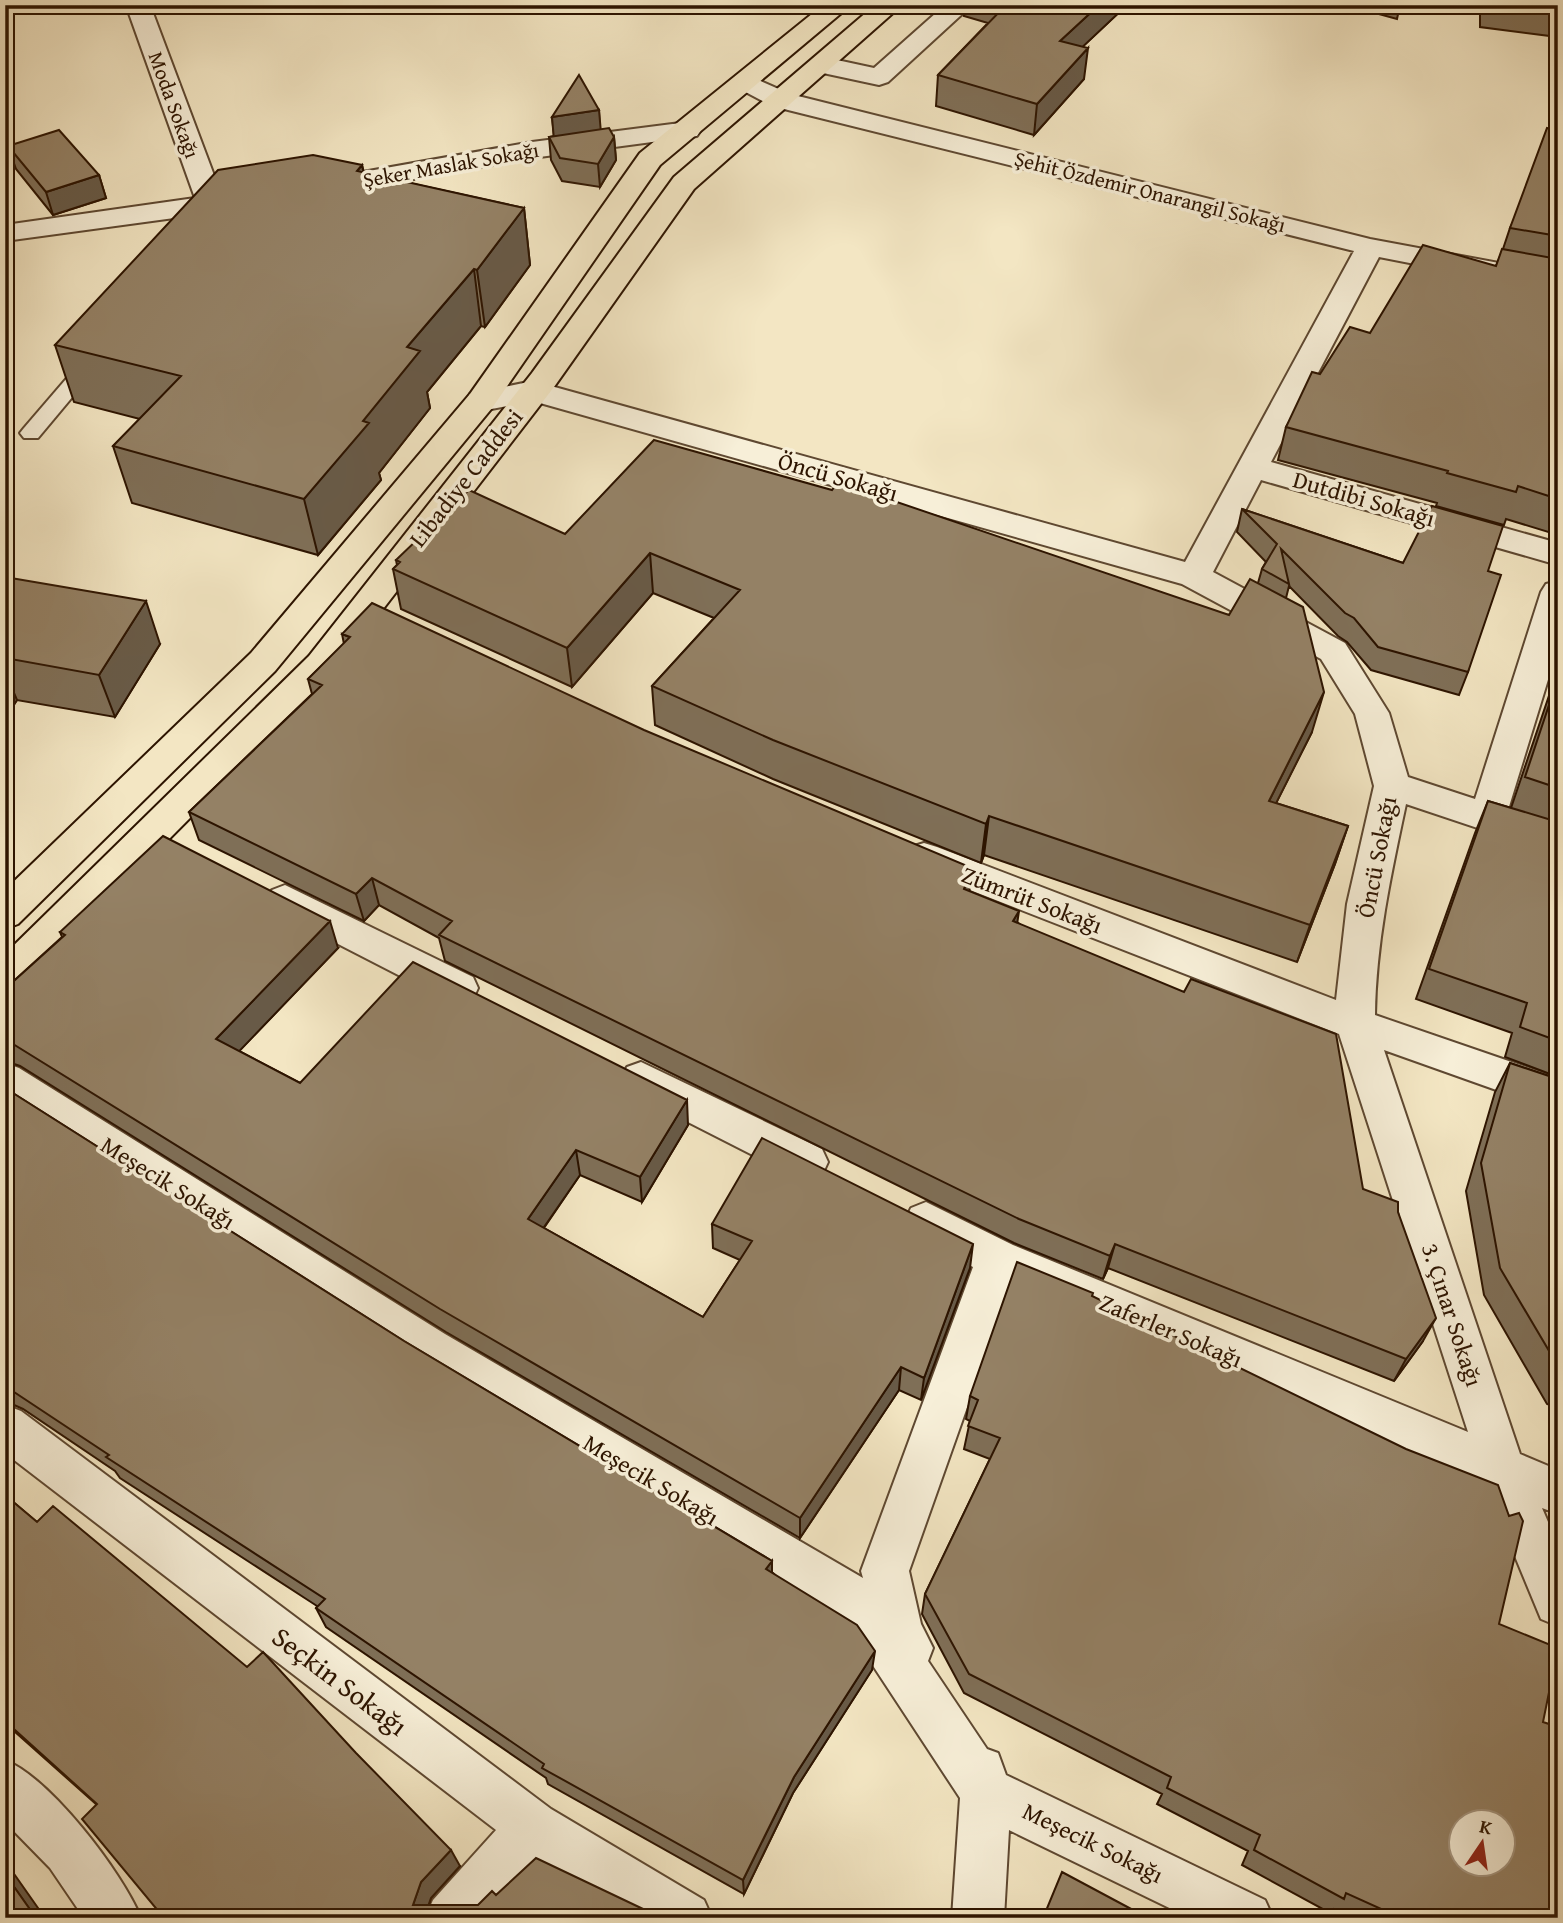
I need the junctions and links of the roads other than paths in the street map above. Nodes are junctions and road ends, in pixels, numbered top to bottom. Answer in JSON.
{"nodes":[{"id":1,"x":138,"y":5,"type":"edge"},
{"id":2,"x":839,"y":5,"type":"edge"},
{"id":3,"x":890,"y":5,"type":"edge"},
{"id":4,"x":960,"y":5,"type":"edge"},
{"id":5,"x":823,"y":65,"type":"junction"},
{"id":6,"x":747,"y":83,"type":"junction"},
{"id":7,"x":781,"y":100,"type":"junction"},
{"id":8,"x":688,"y":130,"type":"junction"},
{"id":9,"x":300,"y":191,"type":"edge"},
{"id":10,"x":262,"y":197,"type":"edge"},
{"id":11,"x":206,"y":216,"type":"junction"},
{"id":12,"x":5,"y":233,"type":"edge"},
{"id":13,"x":1370,"y":247,"type":"junction"},
{"id":14,"x":1558,"y":283,"type":"edge"},
{"id":15,"x":109,"y":341,"type":"edge"},
{"id":16,"x":533,"y":391,"type":"junction"},
{"id":17,"x":481,"y":401,"type":"junction"},
{"id":18,"x":31,"y":433,"type":"dead end"},
{"id":19,"x":1252,"y":467,"type":"junction"},
{"id":20,"x":1558,"y":554,"type":"edge"},
{"id":21,"x":1194,"y":576,"type":"junction"},
{"id":22,"x":1558,"y":592,"type":"edge"},
{"id":23,"x":1392,"y":786,"type":"junction"},
{"id":24,"x":1487,"y":818,"type":"junction"},
{"id":25,"x":153,"y":834,"type":"junction"},
{"id":26,"x":1558,"y":841,"type":"edge"},
{"id":27,"x":894,"y":845,"type":"edge"},
{"id":28,"x":190,"y":853,"type":"edge"},
{"id":29,"x":252,"y":884,"type":"edge"},
{"id":30,"x":5,"y":914,"type":"edge"},
{"id":31,"x":5,"y":979,"type":"edge"},
{"id":32,"x":489,"y":1002,"type":"edge"},
{"id":33,"x":1355,"y":1024,"type":"junction"},
{"id":34,"x":613,"y":1065,"type":"edge"},
{"id":35,"x":5,"y":1080,"type":"edge"},
{"id":36,"x":1558,"y":1095,"type":"edge"},
{"id":37,"x":837,"y":1177,"type":"edge"},
{"id":38,"x":887,"y":1202,"type":"edge"},
{"id":39,"x":998,"y":1258,"type":"junction"},
{"id":40,"x":5,"y":1426,"type":"edge"},
{"id":41,"x":1503,"y":1471,"type":"junction"},
{"id":42,"x":1558,"y":1492,"type":"edge"},
{"id":43,"x":1558,"y":1602,"type":"edge"},
{"id":44,"x":5,"y":1785,"type":"edge"},
{"id":45,"x":986,"y":1792,"type":"junction"},
{"id":46,"x":533,"y":1827,"type":"junction"},
{"id":47,"x":115,"y":1918,"type":"edge"},
{"id":48,"x":451,"y":1918,"type":"edge"},
{"id":49,"x":685,"y":1918,"type":"edge"},
{"id":50,"x":978,"y":1918,"type":"edge"},
{"id":51,"x":1247,"y":1918,"type":"edge"}],
"edges":[{"from":1,"to":11,"type":"street","name":"Moda Sokağı"},
{"from":2,"to":6,"type":"main road","name":"Libadiye Caddesi"},
{"from":3,"to":5,"type":"main road","name":"Libadiye Caddesi"},
{"from":4,"to":5,"type":"street"},
{"from":5,"to":7,"type":"main road","name":"Libadiye Caddesi"},
{"from":6,"to":7,"type":"street","name":"Şehit Özdemir Onarangil Sokağı"},
{"from":6,"to":8,"type":"main road","name":"Libadiye Caddesi"},
{"from":7,"to":13,"type":"street","name":"Şehit Özdemir Onarangil Sokağı"},
{"from":7,"to":16,"type":"main road","name":"Libadiye Caddesi"},
{"from":8,"to":9,"type":"street","name":"Şeker Maslak Sokağı"},
{"from":8,"to":17,"type":"main road","name":"Libadiye Caddesi"},
{"from":10,"to":11,"type":"street"},
{"from":11,"to":12,"type":"street"},
{"from":13,"to":14,"type":"street","name":"Şehit Özdemir Onarangil Sokağı"},
{"from":13,"to":19,"type":"street"},
{"from":15,"to":18,"type":"lane"},
{"from":16,"to":17,"type":"street","name":"Öncü Sokağı"},
{"from":16,"to":21,"type":"street","name":"Öncü Sokağı"},
{"from":16,"to":25,"type":"main road","name":"Libadiye Caddesi"},
{"from":17,"to":30,"type":"main road","name":"Libadiye Caddesi"},
{"from":19,"to":20,"type":"street","name":"Dutdibi Sokağı"},
{"from":19,"to":21,"type":"street"},
{"from":21,"to":23,"type":"street","name":"Öncü Sokağı"},
{"from":22,"to":24,"type":"street"},
{"from":23,"to":24,"type":"street"},
{"from":23,"to":33,"type":"street","name":"Öncü Sokağı"},
{"from":24,"to":26,"type":"street"},
{"from":25,"to":28,"type":"street"},
{"from":25,"to":31,"type":"main road","name":"Libadiye Caddesi"},
{"from":27,"to":33,"type":"street","name":"Zümrüt Sokağı"},
{"from":29,"to":32,"type":"street"},
{"from":33,"to":36,"type":"street","name":"Zümrüt Sokağı"},
{"from":33,"to":41,"type":"street","name":"3. Çınar Sokağı"},
{"from":34,"to":37,"type":"street"},
{"from":35,"to":45,"type":"street","name":"Meşecik Sokağı"},
{"from":38,"to":39,"type":"street","name":"Zaferler Sokağı"},
{"from":39,"to":41,"type":"street","name":"Zaferler Sokağı"},
{"from":39,"to":45,"type":"street"},
{"from":40,"to":46,"type":"street","name":"Seçkin Sokağı"},
{"from":41,"to":42,"type":"street","name":"Zaferler Sokağı"},
{"from":41,"to":43,"type":"street","name":"3. Çınar Sokağı"},
{"from":44,"to":47,"type":"street"},
{"from":45,"to":50,"type":"street"},
{"from":45,"to":51,"type":"street","name":"Meşecik Sokağı"},
{"from":46,"to":48,"type":"street"},
{"from":46,"to":49,"type":"street","name":"Seçkin Sokağı"}]}
